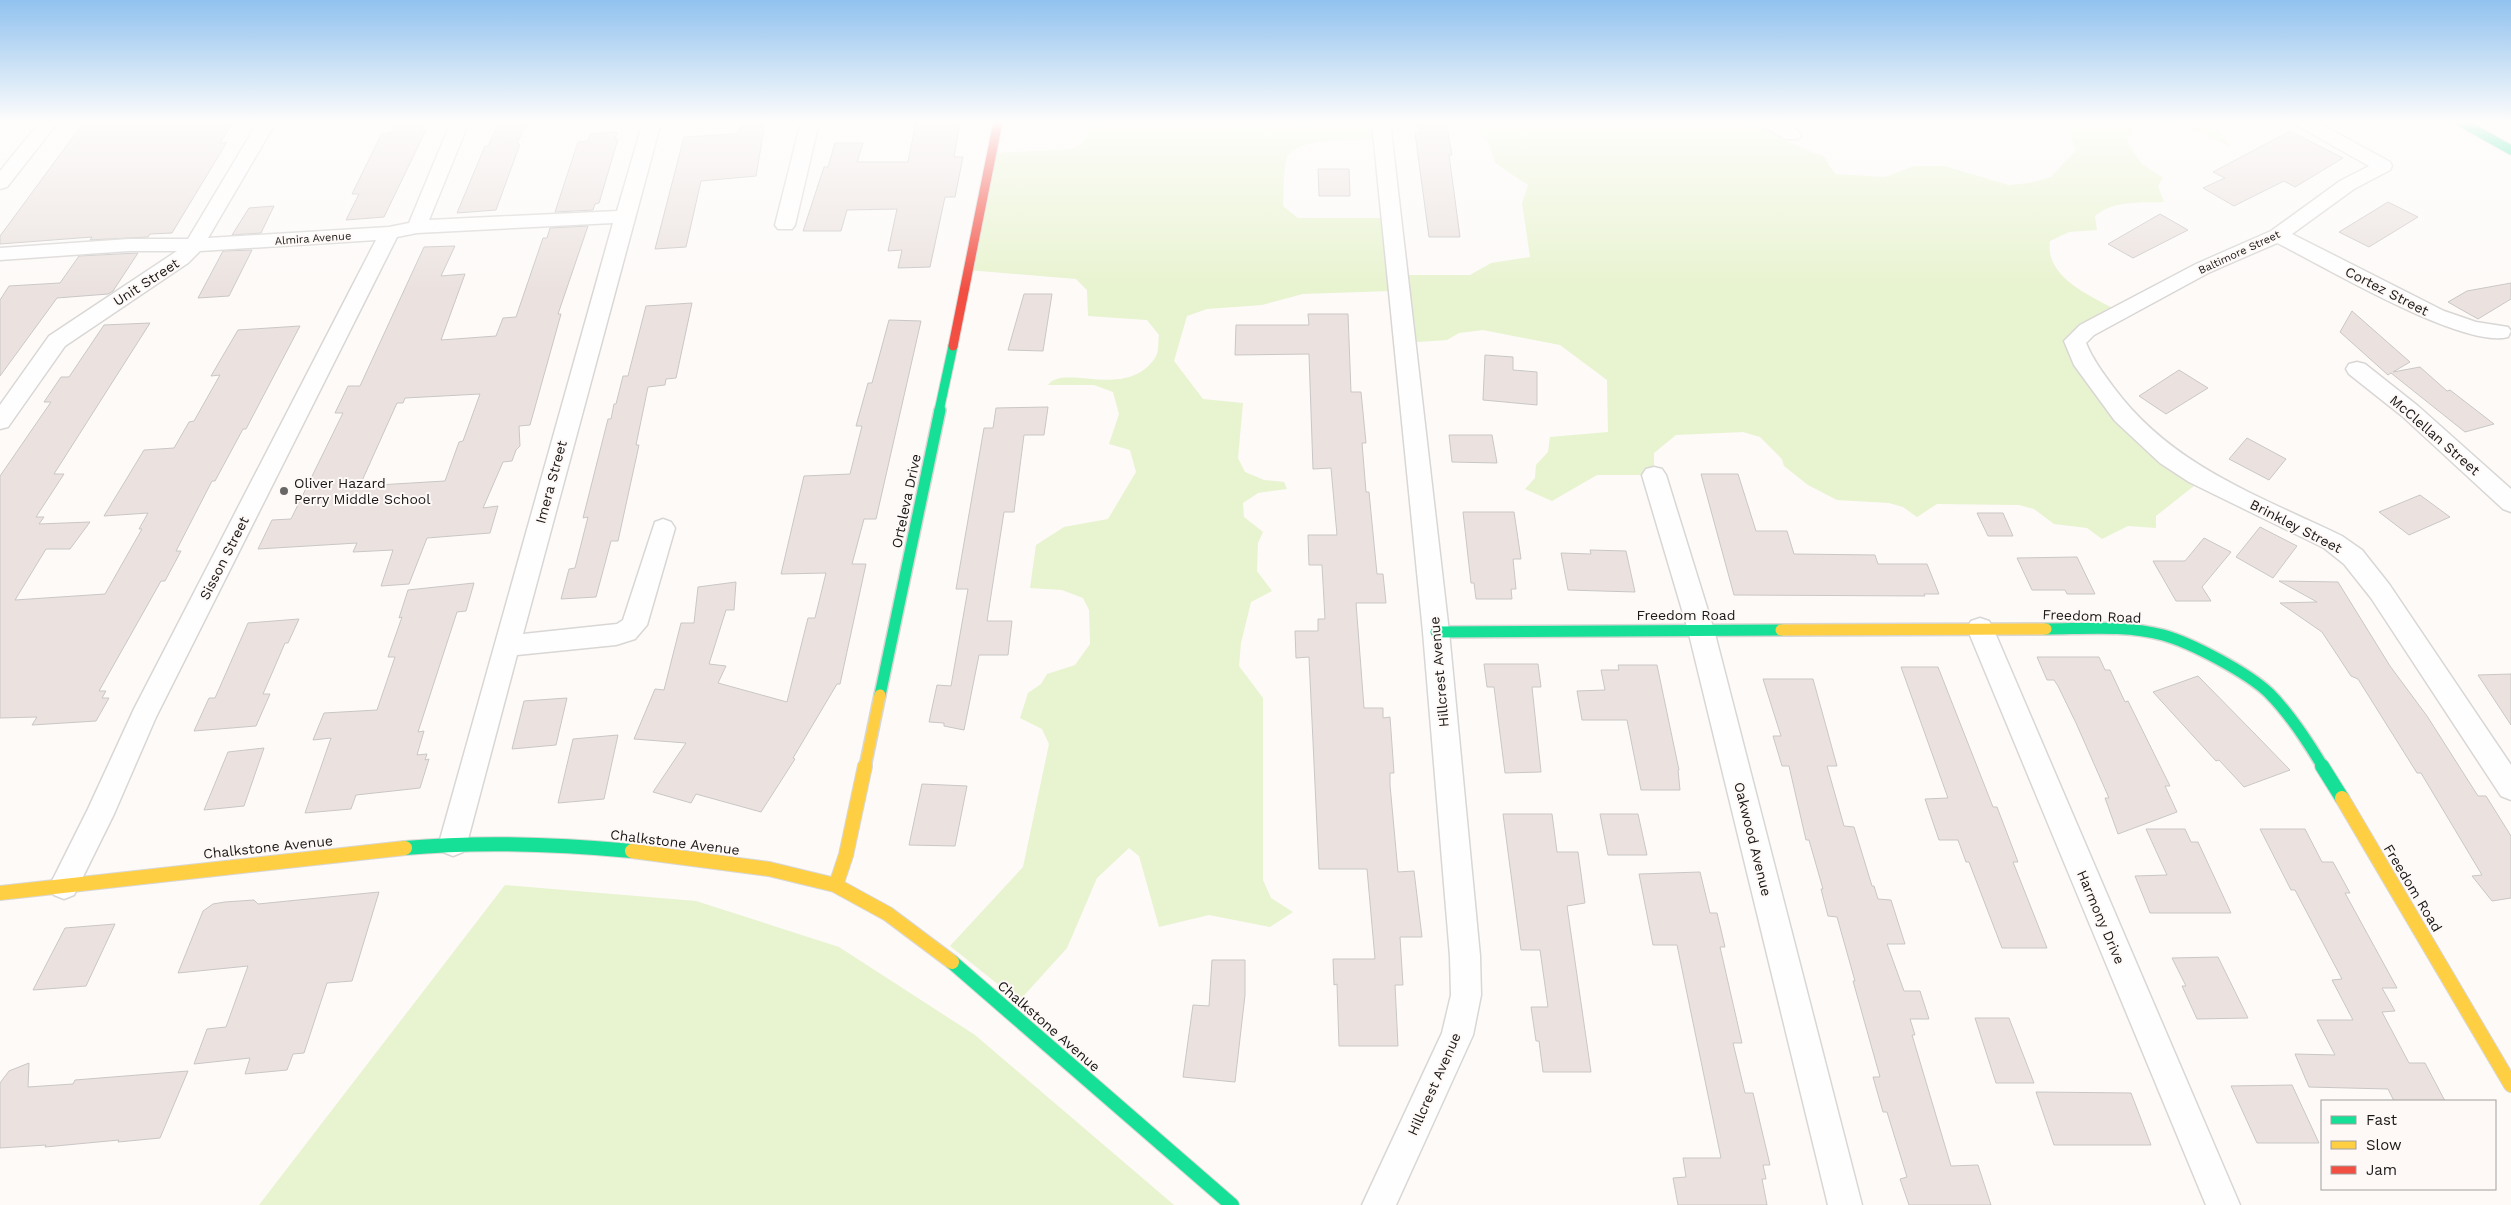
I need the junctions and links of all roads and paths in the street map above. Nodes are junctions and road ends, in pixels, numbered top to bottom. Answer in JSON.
{"nodes":[{"id":1,"x":234,"y":178,"type":"edge"},
{"id":2,"x":437,"y":178,"type":"edge"},
{"id":3,"x":636,"y":178,"type":"edge"},
{"id":4,"x":796,"y":178,"type":"edge"},
{"id":5,"x":987,"y":178,"type":"edge"},
{"id":6,"x":1387,"y":178,"type":"edge"},
{"id":7,"x":2360,"y":178,"type":"edge"},
{"id":8,"x":626,"y":216,"type":"junction"},
{"id":9,"x":785,"y":225,"type":"dead end"},
{"id":10,"x":417,"y":227,"type":"junction"},
{"id":11,"x":389,"y":233,"type":"junction"},
{"id":12,"x":2278,"y":234,"type":"junction"},
{"id":13,"x":194,"y":245,"type":"junction"},
{"id":14,"x":0,"y":254,"type":"edge"},
{"id":15,"x":2500,"y":332,"type":"dead end"},
{"id":16,"x":2079,"y":351,"type":"joint"},
{"id":17,"x":2357,"y":369,"type":"dead end"},
{"id":18,"x":0,"y":421,"type":"edge"},
{"id":19,"x":1654,"y":475,"type":"dead end"},
{"id":20,"x":2511,"y":503,"type":"edge"},
{"id":21,"x":664,"y":528,"type":"dead end"},
{"id":22,"x":1980,"y":628,"type":"junction"},
{"id":23,"x":1701,"y":630,"type":"junction"},
{"id":24,"x":1436,"y":632,"type":"junction"},
{"id":25,"x":506,"y":646,"type":"junction"},
{"id":26,"x":2511,"y":788,"type":"edge"},
{"id":27,"x":453,"y":843,"type":"junction"},
{"id":28,"x":836,"y":885,"type":"junction"},
{"id":29,"x":64,"y":886,"type":"junction"},
{"id":30,"x":0,"y":893,"type":"edge"},
{"id":31,"x":2511,"y":1085,"type":"edge"},
{"id":32,"x":1232,"y":1205,"type":"edge"},
{"id":33,"x":1379,"y":1205,"type":"edge"},
{"id":34,"x":1845,"y":1205,"type":"edge"},
{"id":35,"x":2223,"y":1205,"type":"edge"}],
"edges":[{"from":1,"to":13,"type":"street","name":"Unit Street"},
{"from":2,"to":10,"type":"street"},
{"from":3,"to":8,"type":"street","name":"Imera Street"},
{"from":4,"to":9,"type":"street"},
{"from":5,"to":28,"type":"street","name":"Orteleva Drive"},
{"from":6,"to":24,"type":"street","name":"Hillcrest Avenue"},
{"from":7,"to":12,"type":"street","name":"Baltimore Street"},
{"from":8,"to":10,"type":"street","name":"Almira Avenue"},
{"from":8,"to":25,"type":"street","name":"Imera Street"},
{"from":10,"to":11,"type":"street","name":"Almira Avenue"},
{"from":11,"to":13,"type":"street","name":"Almira Avenue"},
{"from":11,"to":29,"type":"street","name":"Sisson Street"},
{"from":12,"to":15,"type":"street","name":"Cortez Street"},
{"from":12,"to":16,"type":"street","name":"Baltimore Street"},
{"from":13,"to":14,"type":"street","name":"Almira Avenue"},
{"from":13,"to":18,"type":"street","name":"Unit Street"},
{"from":16,"to":26,"type":"street","name":"Brinkley Street"},
{"from":17,"to":20,"type":"street","name":"McClellan Street"},
{"from":19,"to":23,"type":"street","name":"Oakwood Avenue"},
{"from":21,"to":25,"type":"street"},
{"from":22,"to":23,"type":"street","name":"Freedom Road"},
{"from":22,"to":31,"type":"street","name":"Freedom Road"},
{"from":22,"to":35,"type":"street","name":"Harmony Drive"},
{"from":23,"to":24,"type":"street","name":"Freedom Road"},
{"from":23,"to":34,"type":"street","name":"Oakwood Avenue"},
{"from":24,"to":33,"type":"street","name":"Hillcrest Avenue"},
{"from":25,"to":27,"type":"street","name":"Imera Street"},
{"from":27,"to":28,"type":"street","name":"Chalkstone Avenue"},
{"from":27,"to":29,"type":"street","name":"Chalkstone Avenue"},
{"from":28,"to":32,"type":"street","name":"Chalkstone Avenue"},
{"from":29,"to":30,"type":"street","name":"Chalkstone Avenue"}]}
